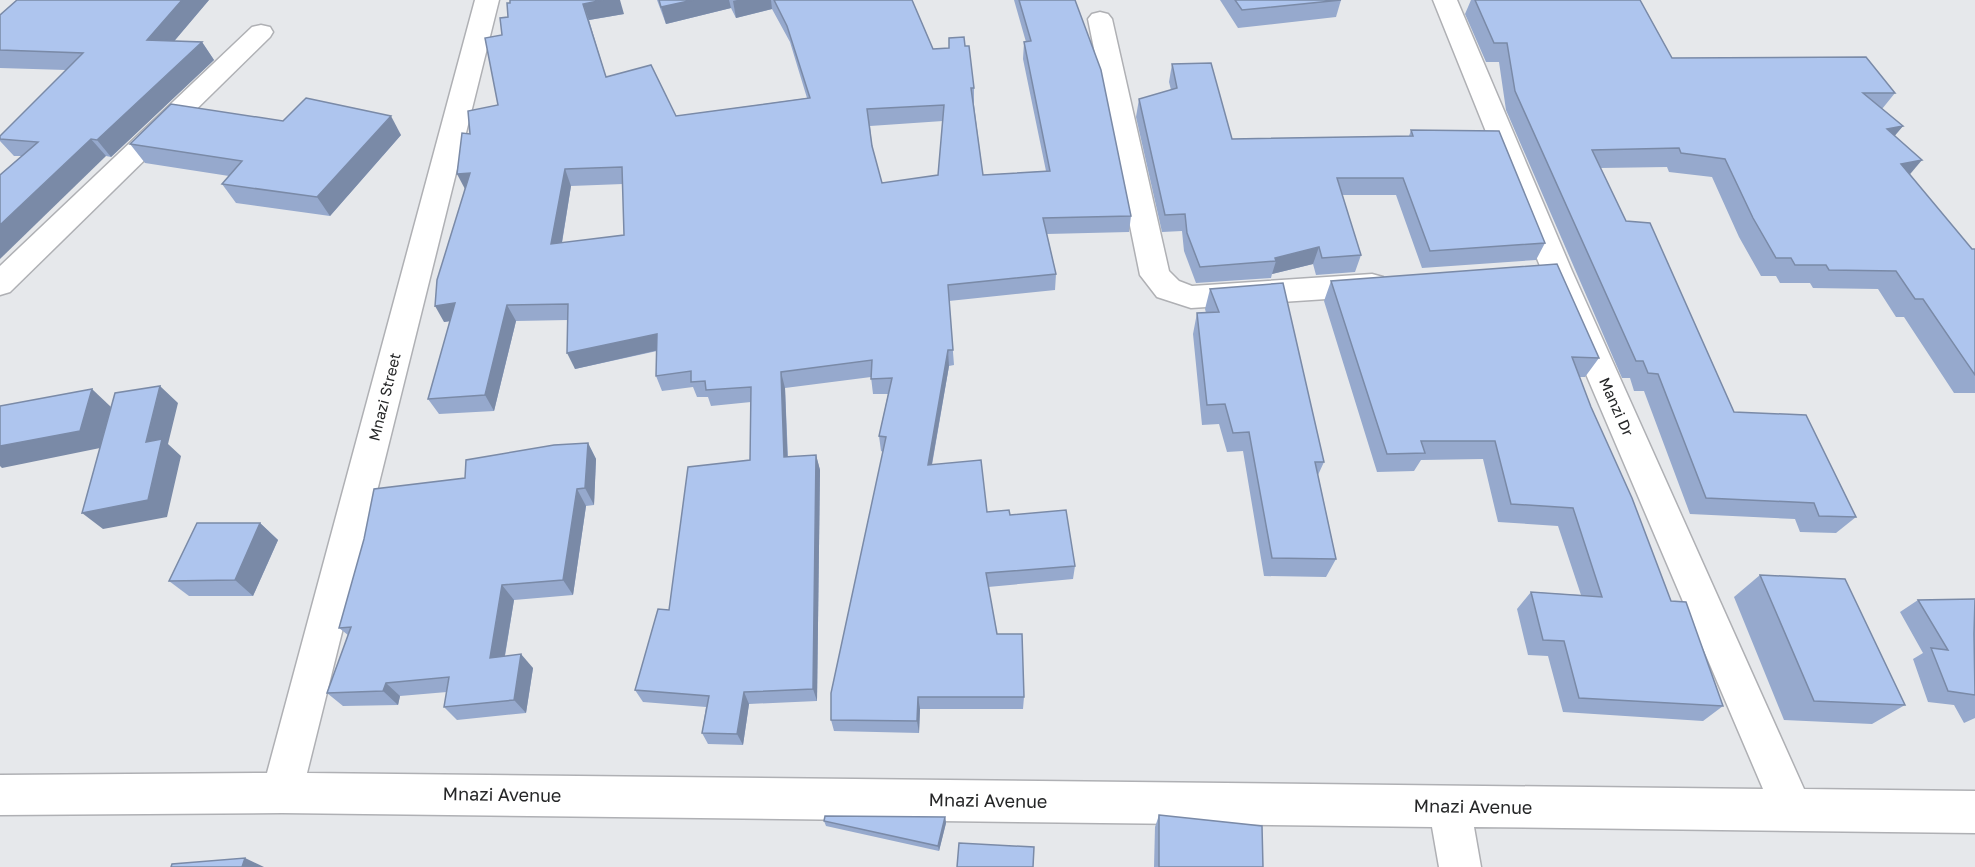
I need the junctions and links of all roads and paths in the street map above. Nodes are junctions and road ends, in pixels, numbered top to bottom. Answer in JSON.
{"nodes":[{"id":1,"x":487,"y":0,"type":"edge"},
{"id":2,"x":1445,"y":0,"type":"edge"},
{"id":3,"x":1100,"y":19,"type":"dead end"},
{"id":4,"x":261,"y":32,"type":"dead end"},
{"id":5,"x":0,"y":284,"type":"edge"},
{"id":6,"x":1392,"y":284,"type":"edge"},
{"id":7,"x":282,"y":793,"type":"junction"},
{"id":8,"x":0,"y":795,"type":"edge"},
{"id":9,"x":1449,"y":807,"type":"junction"},
{"id":10,"x":1793,"y":811,"type":"junction"},
{"id":11,"x":1975,"y":812,"type":"edge"},
{"id":12,"x":1460,"y":867,"type":"edge"}],
"edges":[{"from":1,"to":7,"type":"street","name":"Mnazi Street"},
{"from":2,"to":10,"type":"street","name":"Manzi Dr"},
{"from":3,"to":6,"type":"street"},
{"from":4,"to":5,"type":"street"},
{"from":7,"to":8,"type":"street","name":"Mnazi Avenue"},
{"from":7,"to":9,"type":"street","name":"Mnazi Avenue"},
{"from":9,"to":10,"type":"street","name":"Mnazi Avenue"},
{"from":9,"to":12,"type":"street"},
{"from":10,"to":11,"type":"street","name":"Mnazi Avenue"}]}
